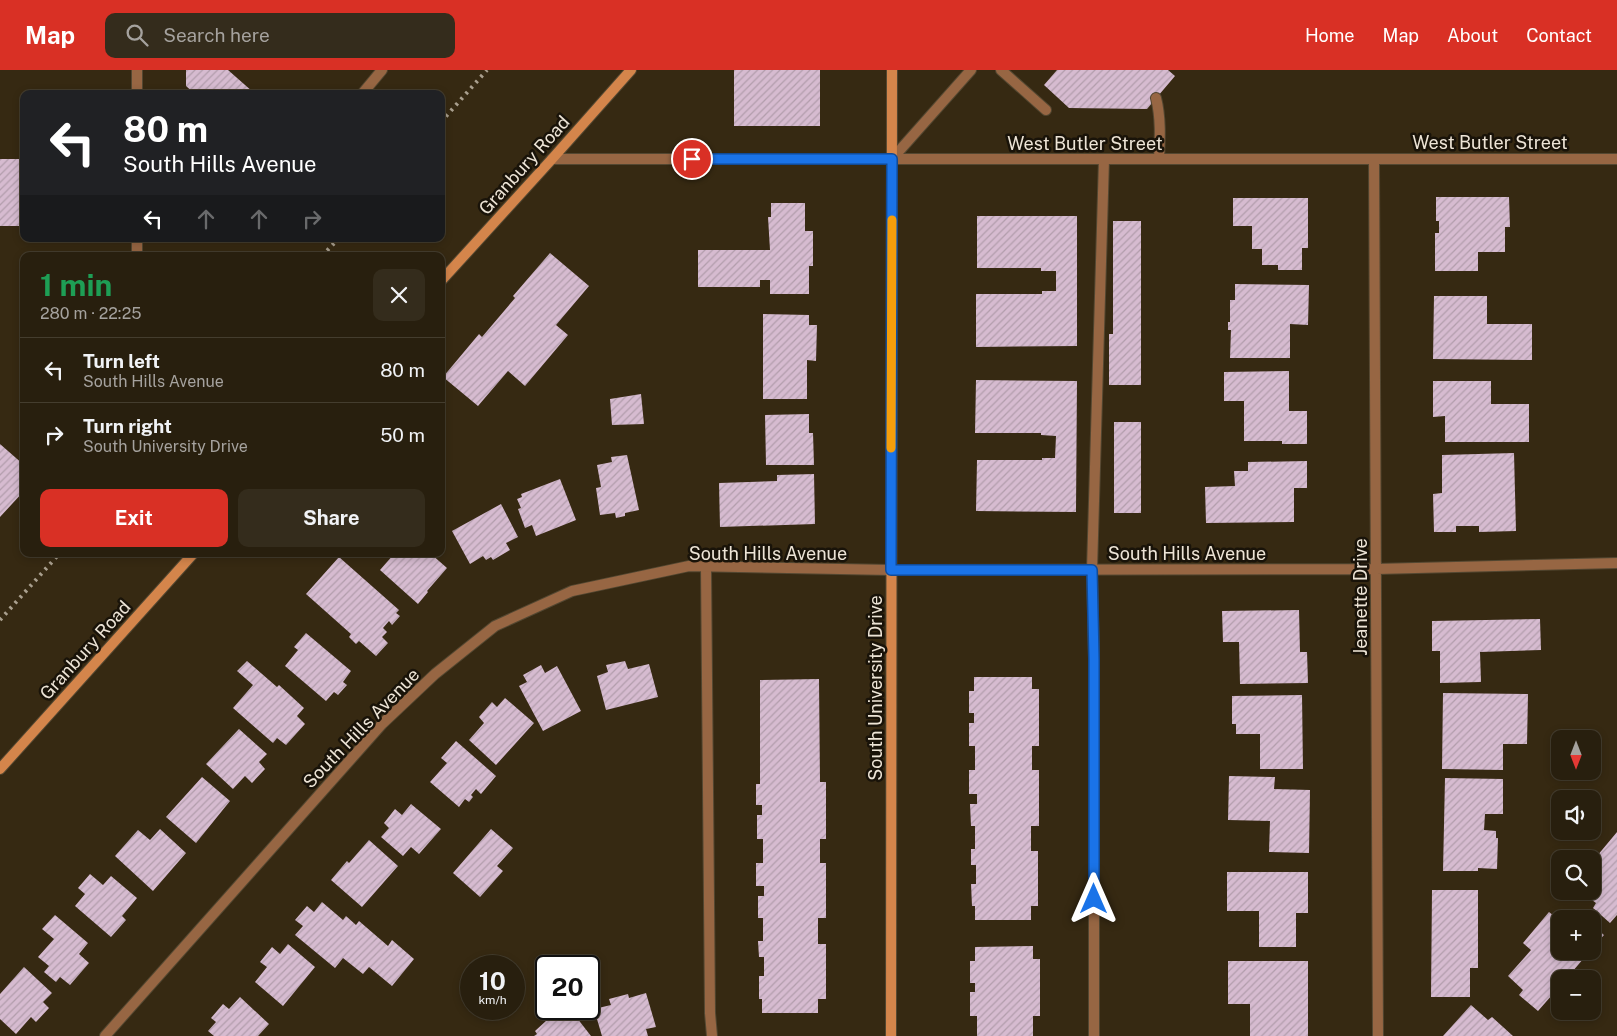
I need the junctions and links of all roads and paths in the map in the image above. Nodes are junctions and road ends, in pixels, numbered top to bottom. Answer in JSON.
{"nodes":[{"id":1,"x":137,"y":70,"type":"edge"},
{"id":2,"x":382,"y":70,"type":"edge"},
{"id":3,"x":631,"y":70,"type":"edge"},
{"id":4,"x":892,"y":70,"type":"edge"},
{"id":5,"x":971,"y":70,"type":"edge"},
{"id":6,"x":1002,"y":70,"type":"edge"},
{"id":7,"x":137,"y":90,"type":"edge"},
{"id":8,"x":365,"y":90,"type":"edge"},
{"id":9,"x":1156,"y":98,"type":"dead end"},
{"id":10,"x":1046,"y":110,"type":"dead end"},
{"id":11,"x":552,"y":159,"type":"junction"},
{"id":12,"x":892,"y":159,"type":"junction"},
{"id":13,"x":1104,"y":159,"type":"junction"},
{"id":14,"x":1159,"y":159,"type":"junction"},
{"id":15,"x":1374,"y":159,"type":"junction"},
{"id":16,"x":1617,"y":159,"type":"edge"},
{"id":17,"x":445,"y":277,"type":"edge"},
{"id":18,"x":190,"y":557,"type":"edge"},
{"id":19,"x":1617,"y":563,"type":"edge"},
{"id":20,"x":706,"y":567,"type":"junction"},
{"id":21,"x":1376,"y":569,"type":"junction"},
{"id":22,"x":891,"y":570,"type":"junction"},
{"id":23,"x":1092,"y":570,"type":"junction"},
{"id":24,"x":0,"y":769,"type":"edge"},
{"id":25,"x":105,"y":1036,"type":"edge"},
{"id":26,"x":712,"y":1036,"type":"edge"},
{"id":27,"x":891,"y":1036,"type":"edge"},
{"id":28,"x":1094,"y":1036,"type":"edge"},
{"id":29,"x":1378,"y":1036,"type":"edge"}],
"edges":[{"from":1,"to":7,"type":"street"},
{"from":2,"to":8,"type":"street"},
{"from":3,"to":11,"type":"street","name":"Granbury Road"},
{"from":4,"to":12,"type":"street","name":"South University Drive"},
{"from":5,"to":12,"type":"street"},
{"from":6,"to":10,"type":"street"},
{"from":9,"to":14,"type":"street"},
{"from":11,"to":12,"type":"street","name":"West Butler Street"},
{"from":11,"to":17,"type":"street","name":"Granbury Road"},
{"from":12,"to":13,"type":"street","name":"West Butler Street"},
{"from":12,"to":22,"type":"street","name":"South University Drive"},
{"from":13,"to":14,"type":"street","name":"West Butler Street"},
{"from":13,"to":23,"type":"street"},
{"from":14,"to":15,"type":"street","name":"West Butler Street"},
{"from":15,"to":16,"type":"street","name":"West Butler Street"},
{"from":15,"to":21,"type":"street","name":"Jeanette Drive"},
{"from":18,"to":24,"type":"street","name":"Granbury Road"},
{"from":19,"to":21,"type":"street","name":"South Hills Avenue"},
{"from":20,"to":22,"type":"street","name":"South Hills Avenue"},
{"from":20,"to":25,"type":"street","name":"South Hills Avenue"},
{"from":20,"to":26,"type":"street"},
{"from":21,"to":23,"type":"street","name":"South Hills Avenue"},
{"from":21,"to":29,"type":"street","name":"Jeanette Drive"},
{"from":22,"to":23,"type":"street","name":"South Hills Avenue"},
{"from":22,"to":27,"type":"street","name":"South University Drive"},
{"from":23,"to":28,"type":"street"}]}
